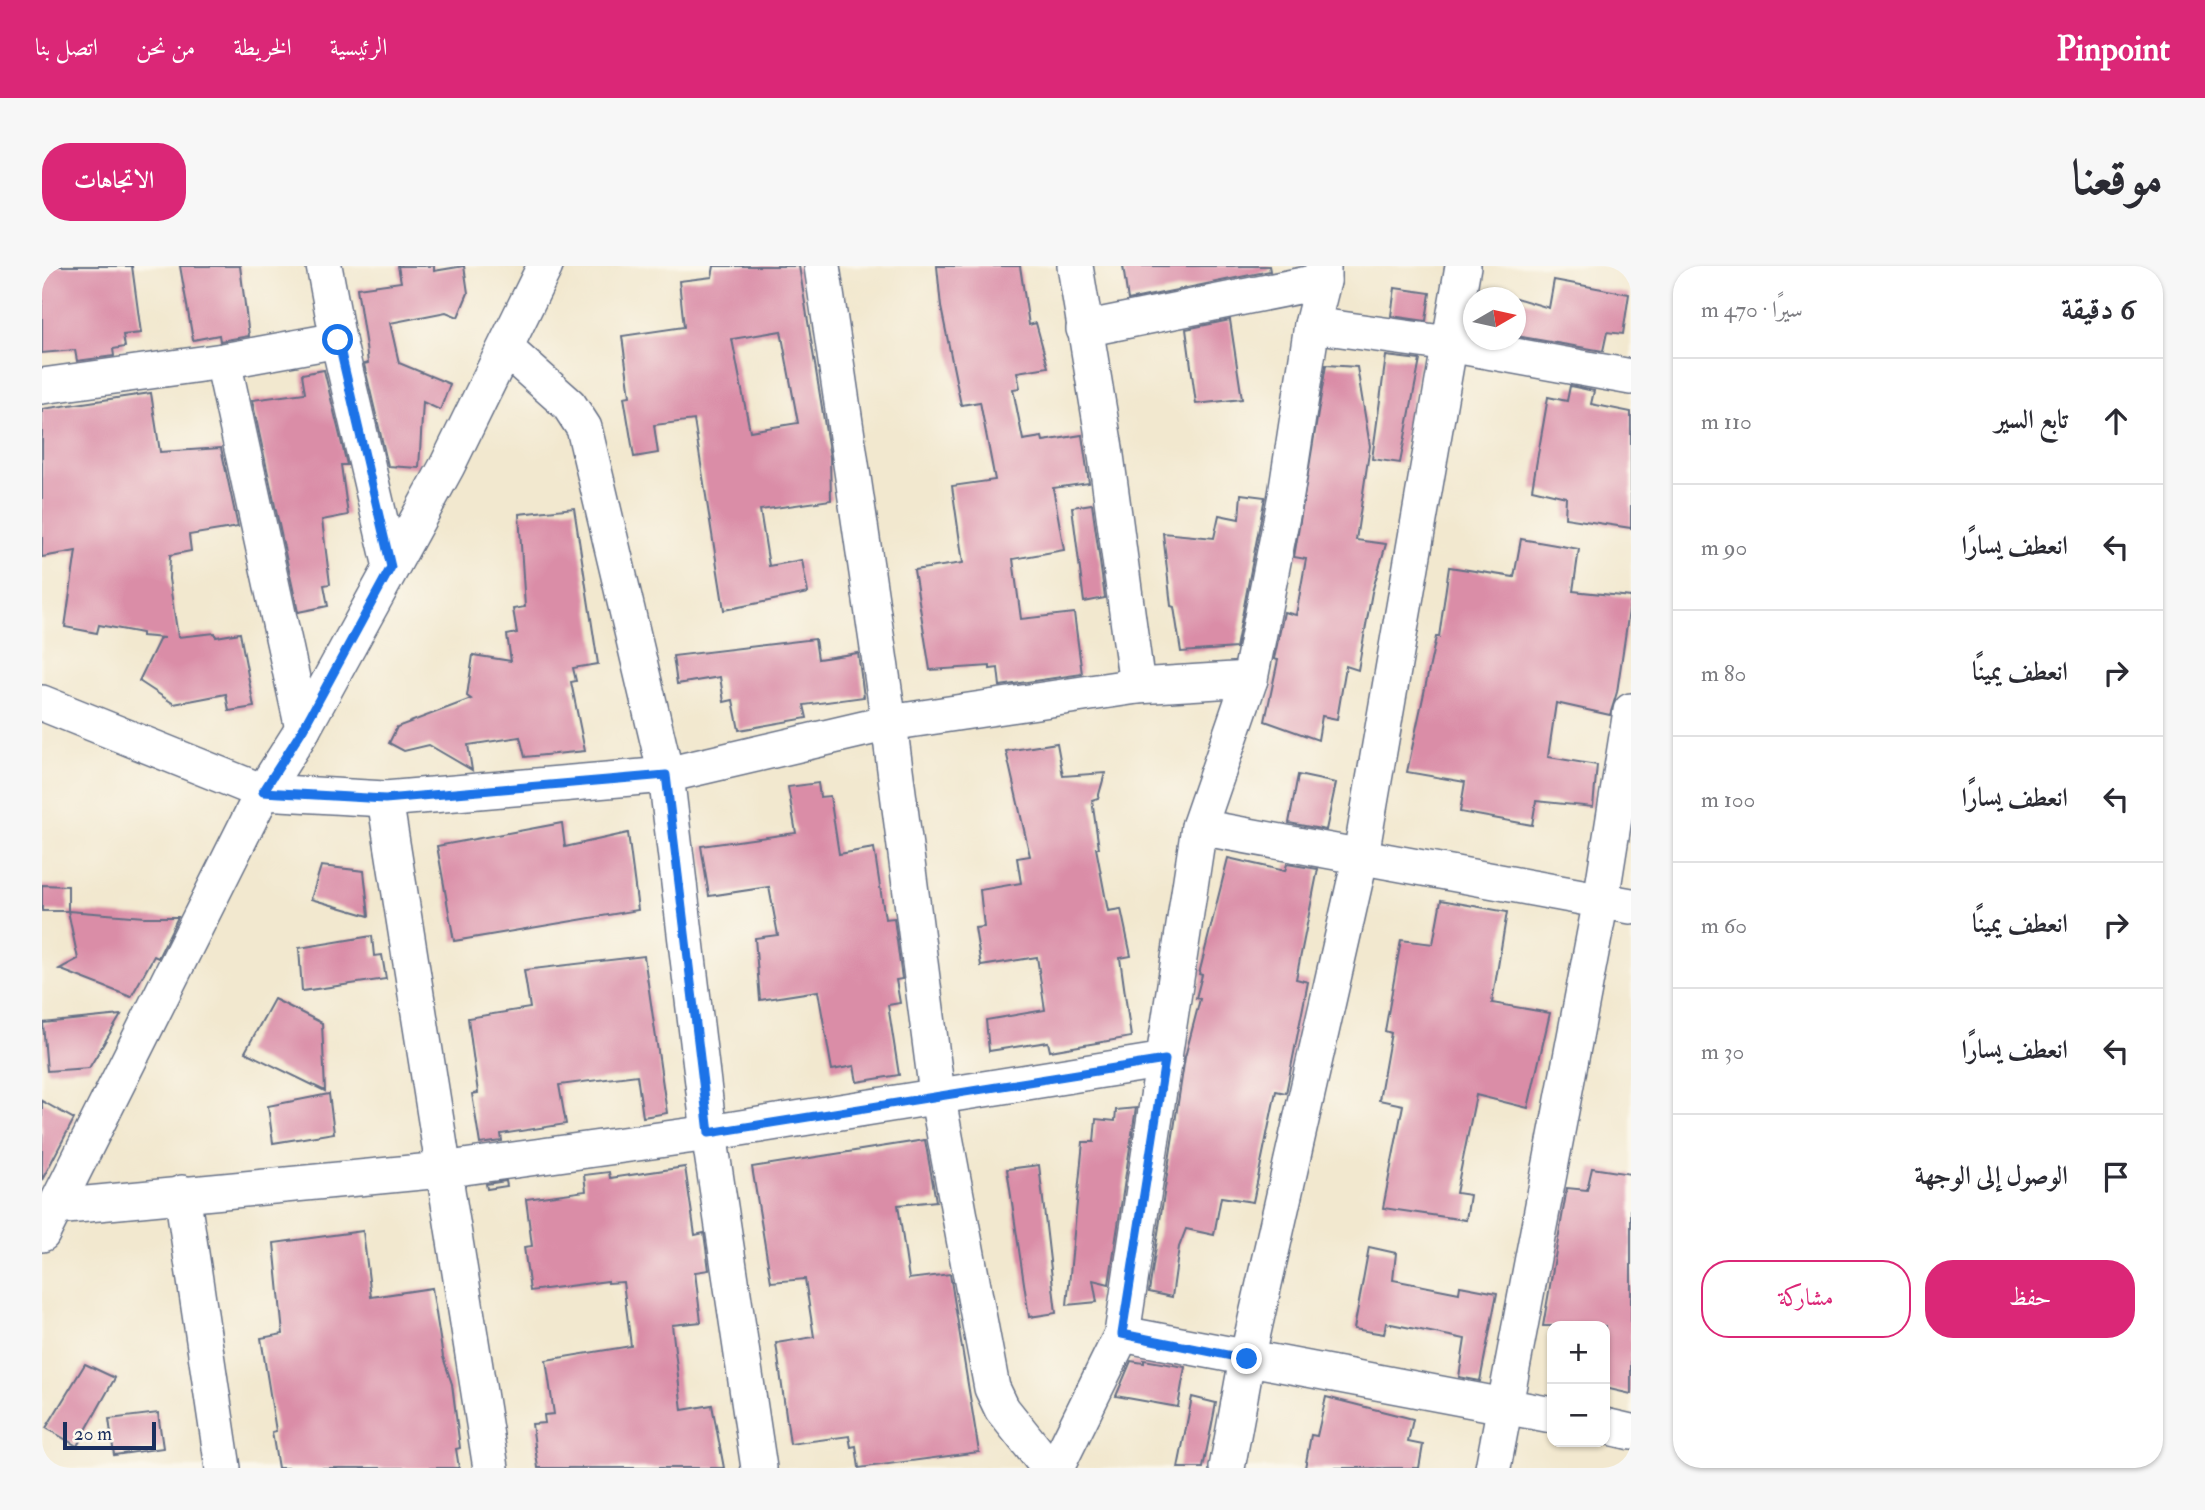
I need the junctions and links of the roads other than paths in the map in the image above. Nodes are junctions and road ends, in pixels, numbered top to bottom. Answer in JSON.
{"nodes":[{"id":1,"x":324,"y":266,"type":"edge"},
{"id":2,"x":545,"y":266,"type":"edge"},
{"id":3,"x":822,"y":266,"type":"edge"},
{"id":4,"x":1075,"y":266,"type":"edge"},
{"id":5,"x":1463,"y":266,"type":"edge"},
{"id":6,"x":1323,"y":273,"type":"edge"},
{"id":7,"x":1312,"y":325,"type":"junction"},
{"id":8,"x":1084,"y":329,"type":"junction"},
{"id":9,"x":338,"y":340,"type":"junction"},
{"id":10,"x":1449,"y":344,"type":"junction"},
{"id":11,"x":506,"y":349,"type":"junction"},
{"id":12,"x":223,"y":361,"type":"junction"},
{"id":13,"x":1631,"y":377,"type":"edge"},
{"id":14,"x":42,"y":386,"type":"edge"},
{"id":15,"x":391,"y":567,"type":"junction"},
{"id":16,"x":1250,"y":679,"type":"junction"},
{"id":17,"x":1137,"y":686,"type":"junction"},
{"id":18,"x":42,"y":703,"type":"edge"},
{"id":19,"x":1631,"y":711,"type":"edge"},
{"id":20,"x":889,"y":723,"type":"junction"},
{"id":21,"x":303,"y":729,"type":"junction"},
{"id":22,"x":666,"y":775,"type":"junction"},
{"id":23,"x":263,"y":792,"type":"junction"},
{"id":24,"x":385,"y":799,"type":"junction"},
{"id":25,"x":1199,"y":827,"type":"junction"},
{"id":26,"x":1361,"y":855,"type":"junction"},
{"id":27,"x":1616,"y":903,"type":"edge"},
{"id":28,"x":1165,"y":1060,"type":"junction"},
{"id":29,"x":937,"y":1094,"type":"junction"},
{"id":30,"x":709,"y":1133,"type":"junction"},
{"id":31,"x":442,"y":1170,"type":"junction"},
{"id":32,"x":182,"y":1193,"type":"junction"},
{"id":33,"x":49,"y":1221,"type":"edge"},
{"id":34,"x":1122,"y":1334,"type":"junction"},
{"id":35,"x":1247,"y":1359,"type":"junction"},
{"id":36,"x":1506,"y":1404,"type":"junction"},
{"id":37,"x":1547,"y":1414,"type":"edge"},
{"id":38,"x":1610,"y":1427,"type":"edge"},
{"id":39,"x":1631,"y":1432,"type":"edge"},
{"id":40,"x":223,"y":1468,"type":"edge"},
{"id":41,"x":491,"y":1468,"type":"edge"},
{"id":42,"x":759,"y":1468,"type":"edge"},
{"id":43,"x":1049,"y":1468,"type":"edge"},
{"id":44,"x":1056,"y":1468,"type":"edge"},
{"id":45,"x":1227,"y":1468,"type":"edge"},
{"id":46,"x":1493,"y":1468,"type":"edge"}],
"edges":[{"from":1,"to":9,"type":"street"},
{"from":2,"to":11,"type":"street"},
{"from":3,"to":20,"type":"street"},
{"from":4,"to":8,"type":"street"},
{"from":5,"to":10,"type":"street"},
{"from":6,"to":7,"type":"street"},
{"from":6,"to":8,"type":"street"},
{"from":7,"to":10,"type":"street"},
{"from":7,"to":16,"type":"street"},
{"from":8,"to":17,"type":"street"},
{"from":9,"to":12,"type":"street"},
{"from":9,"to":15,"type":"street"},
{"from":10,"to":13,"type":"street"},
{"from":10,"to":26,"type":"street"},
{"from":11,"to":15,"type":"street"},
{"from":11,"to":22,"type":"street"},
{"from":12,"to":14,"type":"street"},
{"from":12,"to":21,"type":"street"},
{"from":15,"to":21,"type":"street"},
{"from":16,"to":17,"type":"street"},
{"from":16,"to":25,"type":"street"},
{"from":17,"to":20,"type":"street"},
{"from":18,"to":23,"type":"street"},
{"from":19,"to":27,"type":"street"},
{"from":20,"to":22,"type":"street"},
{"from":20,"to":29,"type":"street"},
{"from":21,"to":23,"type":"street"},
{"from":22,"to":24,"type":"street"},
{"from":22,"to":30,"type":"street"},
{"from":23,"to":24,"type":"street"},
{"from":23,"to":33,"type":"street"},
{"from":24,"to":31,"type":"street"},
{"from":25,"to":26,"type":"street"},
{"from":25,"to":28,"type":"street"},
{"from":26,"to":27,"type":"street"},
{"from":26,"to":35,"type":"street"},
{"from":27,"to":36,"type":"street"},
{"from":28,"to":29,"type":"street"},
{"from":28,"to":34,"type":"street"},
{"from":29,"to":30,"type":"street"},
{"from":29,"to":43,"type":"street"},
{"from":30,"to":31,"type":"street"},
{"from":30,"to":42,"type":"street"},
{"from":31,"to":32,"type":"street"},
{"from":31,"to":41,"type":"street"},
{"from":32,"to":33,"type":"street"},
{"from":32,"to":40,"type":"street"},
{"from":34,"to":35,"type":"street"},
{"from":34,"to":44,"type":"street"},
{"from":35,"to":36,"type":"street"},
{"from":35,"to":45,"type":"street"},
{"from":36,"to":37,"type":"street"},
{"from":36,"to":46,"type":"street"},
{"from":38,"to":39,"type":"street"}]}
